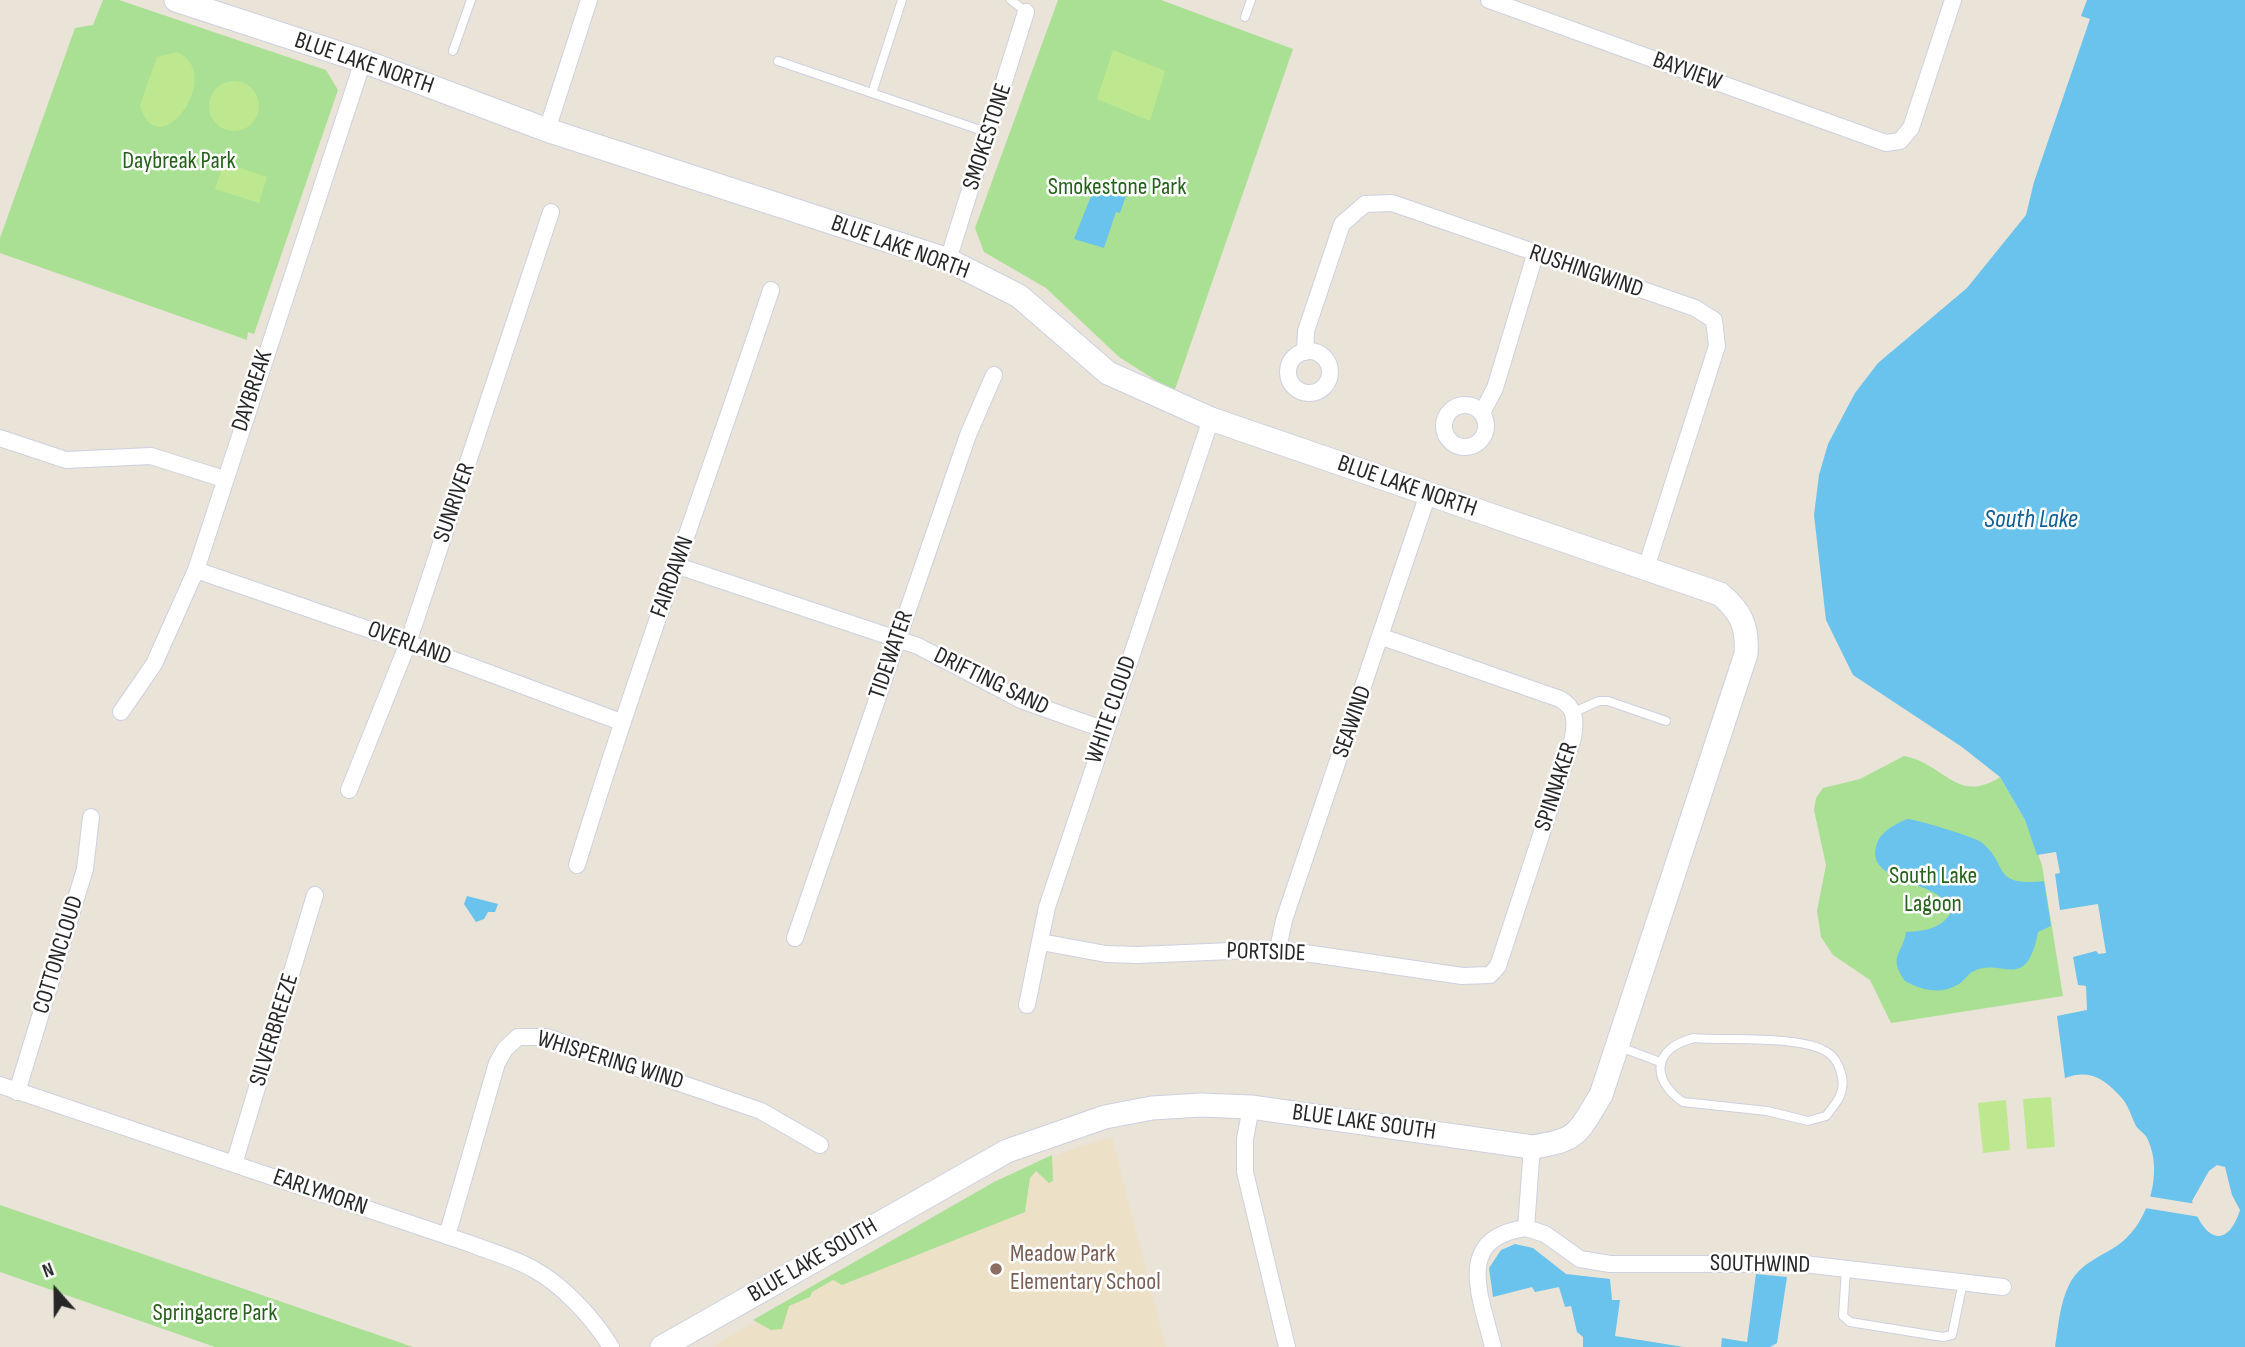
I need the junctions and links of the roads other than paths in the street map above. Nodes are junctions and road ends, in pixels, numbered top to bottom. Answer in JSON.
{"nodes":[{"id":1,"x":176,"y":0,"type":"edge"},
{"id":2,"x":471,"y":0,"type":"edge"},
{"id":3,"x":589,"y":0,"type":"edge"},
{"id":4,"x":902,"y":0,"type":"edge"},
{"id":5,"x":1011,"y":0,"type":"edge"},
{"id":6,"x":1251,"y":0,"type":"edge"},
{"id":7,"x":1489,"y":0,"type":"edge"},
{"id":8,"x":1952,"y":0,"type":"edge"},
{"id":9,"x":1026,"y":12,"type":"joint"},
{"id":10,"x":1245,"y":17,"type":"dead end"},
{"id":11,"x":453,"y":51,"type":"dead end"},
{"id":12,"x":363,"y":61,"type":"junction"},
{"id":13,"x":778,"y":61,"type":"dead end"},
{"id":14,"x":872,"y":93,"type":"junction"},
{"id":15,"x":547,"y":130,"type":"junction"},
{"id":16,"x":989,"y":133,"type":"junction"},
{"id":17,"x":551,"y":212,"type":"dead end"},
{"id":18,"x":1535,"y":255,"type":"junction"},
{"id":19,"x":948,"y":260,"type":"junction"},
{"id":20,"x":771,"y":289,"type":"dead end"},
{"id":21,"x":1305,"y":352,"type":"dead end"},
{"id":22,"x":995,"y":375,"type":"dead end"},
{"id":23,"x":1482,"y":413,"type":"dead end"},
{"id":24,"x":1211,"y":419,"type":"junction"},
{"id":25,"x":0,"y":438,"type":"edge"},
{"id":26,"x":224,"y":479,"type":"junction"},
{"id":27,"x":1428,"y":494,"type":"junction"},
{"id":28,"x":678,"y":566,"type":"junction"},
{"id":29,"x":1646,"y":568,"type":"junction"},
{"id":30,"x":196,"y":570,"type":"junction"},
{"id":31,"x":1744,"y":621,"type":"joint"},
{"id":32,"x":1382,"y":637,"type":"junction"},
{"id":33,"x":897,"y":639,"type":"junction"},
{"id":34,"x":408,"y":643,"type":"junction"},
{"id":35,"x":121,"y":712,"type":"dead end"},
{"id":36,"x":1574,"y":712,"type":"junction"},
{"id":37,"x":1666,"y":721,"type":"dead end"},
{"id":38,"x":621,"y":722,"type":"junction"},
{"id":39,"x":1105,"y":730,"type":"junction"},
{"id":40,"x":349,"y":790,"type":"dead end"},
{"id":41,"x":91,"y":817,"type":"dead end"},
{"id":42,"x":577,"y":865,"type":"dead end"},
{"id":43,"x":315,"y":895,"type":"dead end"},
{"id":44,"x":795,"y":938,"type":"dead end"},
{"id":45,"x":1041,"y":942,"type":"junction"},
{"id":46,"x":1278,"y":949,"type":"junction"},
{"id":47,"x":1490,"y":975,"type":"joint"},
{"id":48,"x":1027,"y":1005,"type":"dead end"},
{"id":49,"x":1617,"y":1046,"type":"junction"},
{"id":50,"x":1660,"y":1062,"type":"junction"},
{"id":51,"x":0,"y":1086,"type":"edge"},
{"id":52,"x":18,"y":1092,"type":"junction"},
{"id":53,"x":1251,"y":1107,"type":"junction"},
{"id":54,"x":820,"y":1145,"type":"dead end"},
{"id":55,"x":1532,"y":1147,"type":"junction"},
{"id":56,"x":234,"y":1164,"type":"junction"},
{"id":57,"x":1526,"y":1228,"type":"junction"},
{"id":58,"x":447,"y":1236,"type":"junction"},
{"id":59,"x":1846,"y":1269,"type":"junction"},
{"id":60,"x":1963,"y":1282,"type":"junction"},
{"id":61,"x":2003,"y":1287,"type":"dead end"},
{"id":62,"x":611,"y":1347,"type":"edge"},
{"id":63,"x":662,"y":1347,"type":"edge"},
{"id":64,"x":1287,"y":1347,"type":"edge"},
{"id":65,"x":1493,"y":1347,"type":"edge"}],
"edges":[{"from":1,"to":12,"type":"street","name":"BLUE LAKE NORTH"},
{"from":2,"to":11,"type":"lane"},
{"from":3,"to":15,"type":"street"},
{"from":4,"to":14,"type":"lane"},
{"from":5,"to":9,"type":"lane"},
{"from":6,"to":10,"type":"lane"},
{"from":7,"to":8,"type":"street","name":"BAYVIEW"},
{"from":9,"to":16,"type":"street","name":"SMOKESTONE"},
{"from":12,"to":15,"type":"street","name":"BLUE LAKE NORTH"},
{"from":12,"to":26,"type":"street","name":"DAYBREAK"},
{"from":13,"to":14,"type":"lane"},
{"from":14,"to":16,"type":"lane"},
{"from":15,"to":19,"type":"street","name":"BLUE LAKE NORTH"},
{"from":16,"to":19,"type":"street","name":"SMOKESTONE"},
{"from":17,"to":34,"type":"street","name":"SUNRIVER"},
{"from":18,"to":21,"type":"street","name":"RUSHINGWIND"},
{"from":18,"to":23,"type":"street"},
{"from":18,"to":29,"type":"street","name":"RUSHINGWIND"},
{"from":19,"to":24,"type":"street","name":"BLUE LAKE NORTH"},
{"from":20,"to":28,"type":"street","name":"FAIRDAWN"},
{"from":22,"to":33,"type":"street","name":"TIDEWATER"},
{"from":24,"to":27,"type":"street","name":"BLUE LAKE NORTH"},
{"from":24,"to":39,"type":"street","name":"WHITE CLOUD"},
{"from":25,"to":26,"type":"street"},
{"from":26,"to":30,"type":"street","name":"DAYBREAK"},
{"from":27,"to":29,"type":"street","name":"BLUE LAKE NORTH"},
{"from":27,"to":32,"type":"street","name":"SEAWIND"},
{"from":28,"to":33,"type":"street","name":"DRIFTING SAND"},
{"from":28,"to":38,"type":"street","name":"FAIRDAWN"},
{"from":29,"to":31,"type":"street","name":"BLUE LAKE NORTH"},
{"from":30,"to":34,"type":"street","name":"OVERLAND"},
{"from":30,"to":35,"type":"street","name":"DAYBREAK"},
{"from":31,"to":49,"type":"street","name":"BLUE LAKE SOUTH"},
{"from":32,"to":36,"type":"street","name":"SPINNAKER"},
{"from":32,"to":46,"type":"street","name":"SEAWIND"},
{"from":33,"to":39,"type":"street","name":"DRIFTING SAND"},
{"from":33,"to":44,"type":"street","name":"TIDEWATER"},
{"from":34,"to":38,"type":"street","name":"OVERLAND"},
{"from":34,"to":40,"type":"street","name":"SUNRIVER"},
{"from":36,"to":37,"type":"lane"},
{"from":36,"to":47,"type":"street","name":"SPINNAKER"},
{"from":38,"to":42,"type":"street","name":"FAIRDAWN"},
{"from":39,"to":45,"type":"street","name":"WHITE CLOUD"},
{"from":41,"to":52,"type":"street","name":"COTTONCLOUD"},
{"from":43,"to":56,"type":"street","name":"SILVERBREEZE"},
{"from":45,"to":46,"type":"street","name":"PORTSIDE"},
{"from":45,"to":48,"type":"street","name":"WHITE CLOUD"},
{"from":46,"to":47,"type":"street","name":"PORTSIDE"},
{"from":49,"to":50,"type":"lane"},
{"from":49,"to":55,"type":"street","name":"BLUE LAKE SOUTH"},
{"from":50,"to":50,"type":"lane"},
{"from":51,"to":52,"type":"street","name":"EARLYMORN"},
{"from":52,"to":56,"type":"street","name":"EARLYMORN"},
{"from":53,"to":55,"type":"street","name":"BLUE LAKE SOUTH"},
{"from":53,"to":63,"type":"street","name":"BLUE LAKE SOUTH"},
{"from":53,"to":64,"type":"street"},
{"from":54,"to":58,"type":"street","name":"WHISPERING WIND"},
{"from":55,"to":57,"type":"street"},
{"from":56,"to":58,"type":"street","name":"EARLYMORN"},
{"from":57,"to":59,"type":"street","name":"SOUTHWIND"},
{"from":57,"to":65,"type":"street"},
{"from":58,"to":62,"type":"street","name":"EARLYMORN"},
{"from":59,"to":60,"type":"street","name":"SOUTHWIND"},
{"from":59,"to":60,"type":"lane"},
{"from":60,"to":61,"type":"street","name":"SOUTHWIND"}]}
